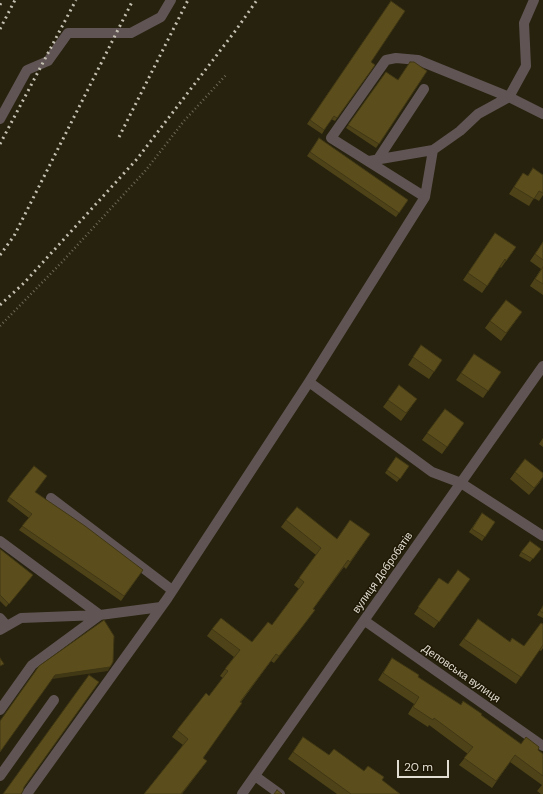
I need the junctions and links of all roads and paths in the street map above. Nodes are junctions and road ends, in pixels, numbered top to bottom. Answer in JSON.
{"nodes":[{"id":1,"x":171,"y":0,"type":"edge"},
{"id":2,"x":534,"y":0,"type":"edge"},
{"id":3,"x":226,"y":75,"type":"dead end"},
{"id":4,"x":424,"y":89,"type":"dead end"},
{"id":5,"x":509,"y":97,"type":"junction"},
{"id":6,"x":543,"y":114,"type":"edge"},
{"id":7,"x":0,"y":119,"type":"edge"},
{"id":8,"x":433,"y":150,"type":"junction"},
{"id":9,"x":373,"y":160,"type":"junction"},
{"id":10,"x":425,"y":197,"type":"junction"},
{"id":11,"x":0,"y":326,"type":"edge"},
{"id":12,"x":543,"y":366,"type":"edge"},
{"id":13,"x":309,"y":382,"type":"junction"},
{"id":14,"x":461,"y":483,"type":"junction"},
{"id":15,"x":51,"y":498,"type":"dead end"},
{"id":16,"x":543,"y":536,"type":"edge"},
{"id":17,"x":0,"y":541,"type":"edge"},
{"id":18,"x":172,"y":590,"type":"junction"},
{"id":19,"x":161,"y":606,"type":"junction"},
{"id":20,"x":100,"y":615,"type":"junction"},
{"id":21,"x":0,"y":618,"type":"edge"},
{"id":22,"x":364,"y":621,"type":"junction"},
{"id":23,"x":4,"y":628,"type":"edge"},
{"id":24,"x":54,"y":700,"type":"dead end"},
{"id":25,"x":0,"y":710,"type":"edge"},
{"id":26,"x":543,"y":746,"type":"edge"},
{"id":27,"x":0,"y":776,"type":"edge"},
{"id":28,"x":255,"y":776,"type":"junction"},
{"id":29,"x":27,"y":794,"type":"edge"},
{"id":30,"x":242,"y":794,"type":"edge"},
{"id":31,"x":280,"y":794,"type":"edge"}],
"edges":[{"from":1,"to":7,"type":"street"},
{"from":2,"to":5,"type":"street"},
{"from":3,"to":11,"type":"path"},
{"from":4,"to":9,"type":"street"},
{"from":5,"to":6,"type":"street"},
{"from":5,"to":8,"type":"street"},
{"from":5,"to":9,"type":"street"},
{"from":8,"to":9,"type":"street"},
{"from":8,"to":10,"type":"street"},
{"from":9,"to":10,"type":"street"},
{"from":10,"to":13,"type":"street"},
{"from":12,"to":14,"type":"street","name":"вулиця Добробатів"},
{"from":13,"to":14,"type":"street"},
{"from":13,"to":18,"type":"street"},
{"from":14,"to":16,"type":"street"},
{"from":14,"to":22,"type":"street","name":"вулиця Добробатів"},
{"from":15,"to":18,"type":"street"},
{"from":17,"to":20,"type":"street"},
{"from":18,"to":19,"type":"street"},
{"from":19,"to":20,"type":"street"},
{"from":19,"to":29,"type":"street"},
{"from":20,"to":23,"type":"street"},
{"from":20,"to":25,"type":"street"},
{"from":21,"to":23,"type":"street"},
{"from":22,"to":26,"type":"street","name":"Деповська вулиця"},
{"from":22,"to":28,"type":"street","name":"вулиця Добробатів"},
{"from":24,"to":27,"type":"street"},
{"from":28,"to":30,"type":"street","name":"вулиця Добробатів"},
{"from":28,"to":31,"type":"street"}]}
